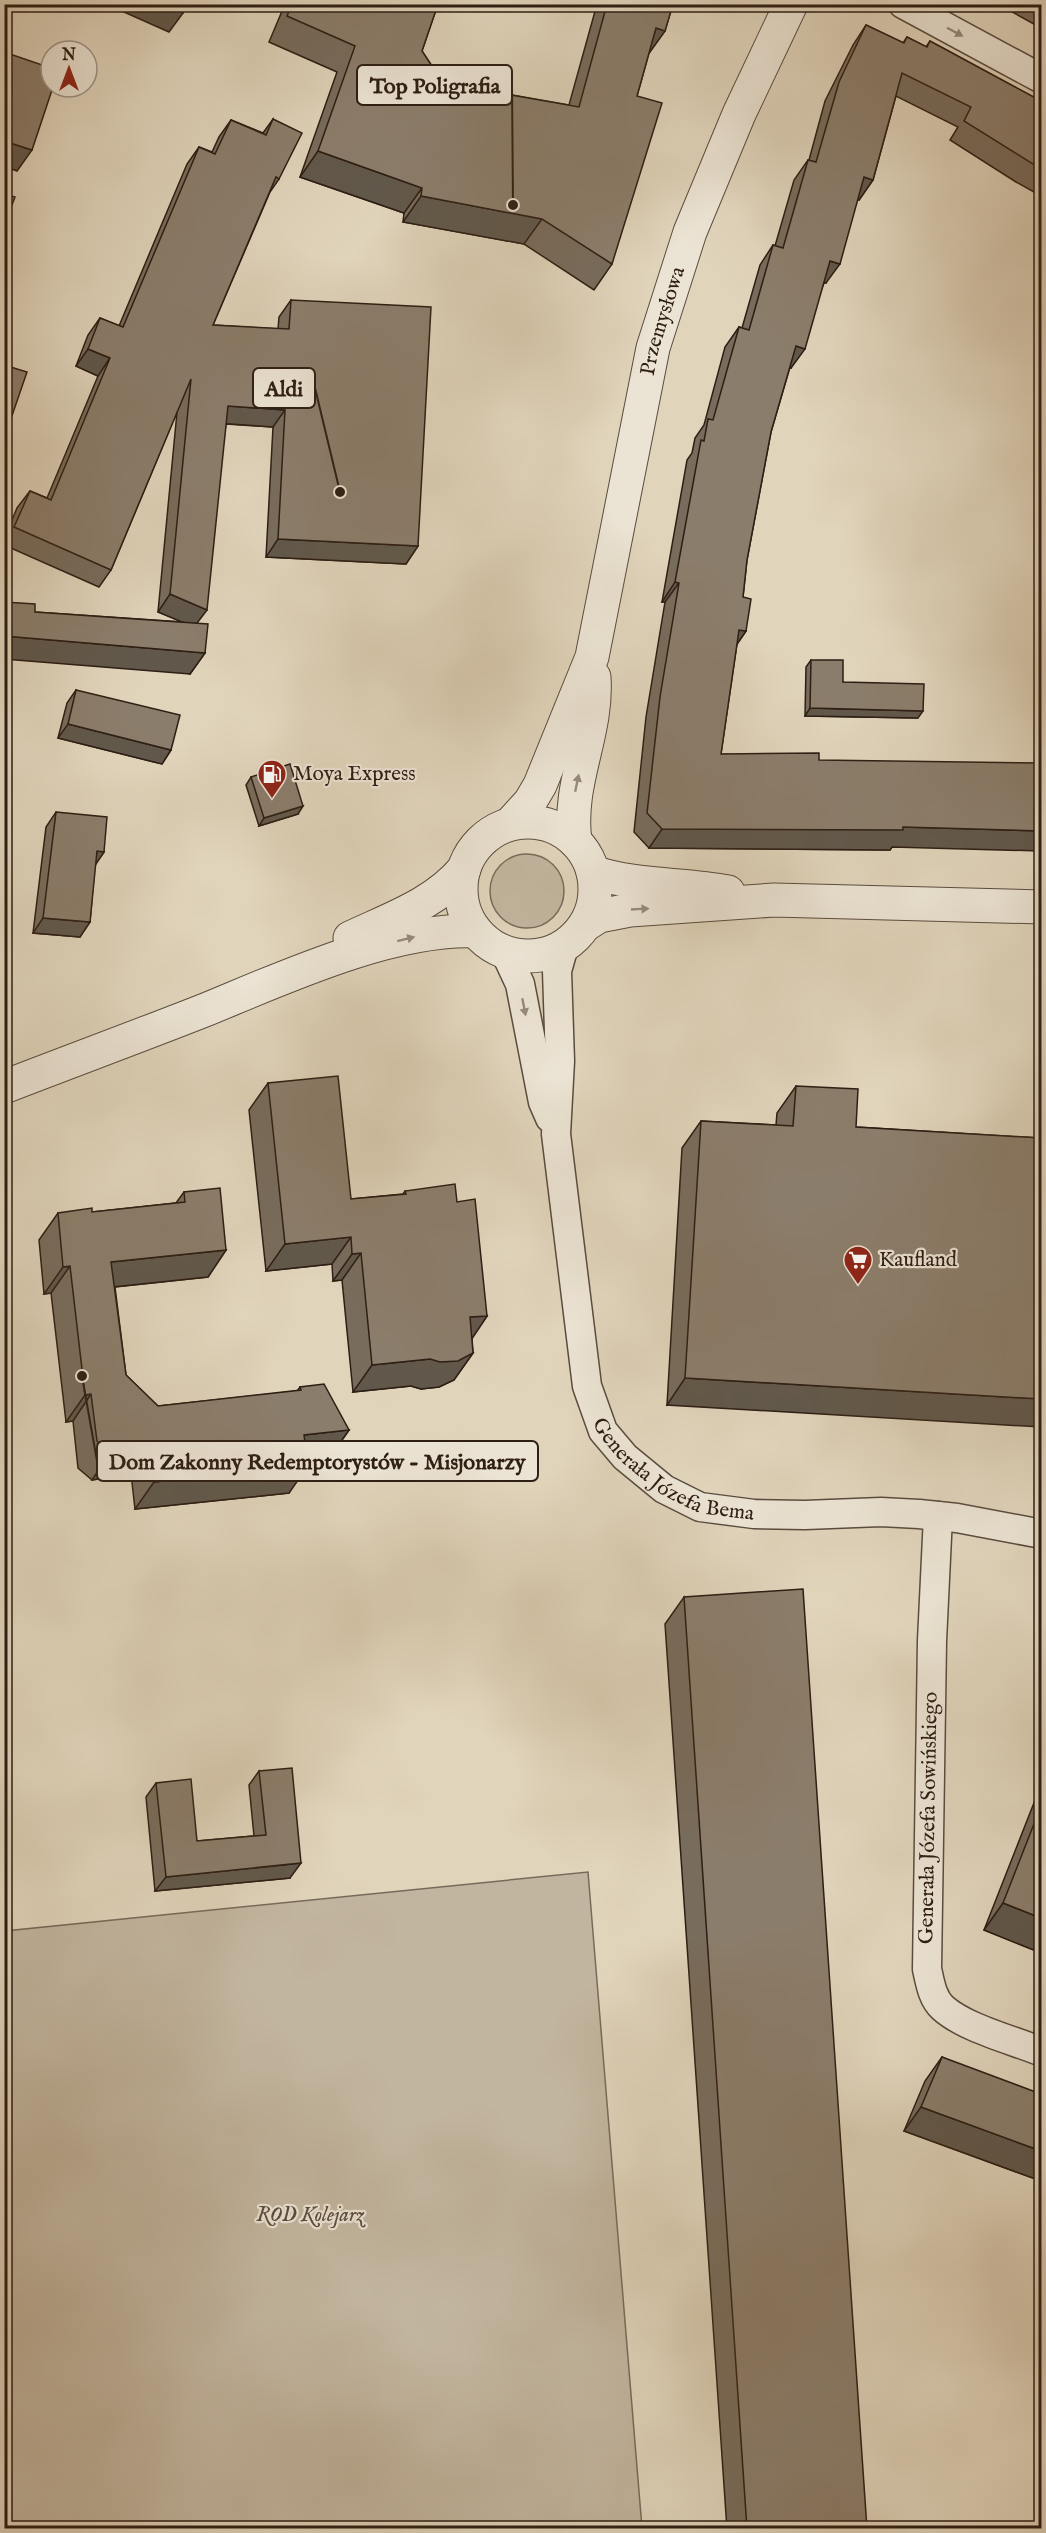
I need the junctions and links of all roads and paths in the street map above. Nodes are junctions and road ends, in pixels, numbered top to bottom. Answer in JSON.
{"nodes":[{"id":1,"x":791,"y":4,"type":"edge"},
{"id":2,"x":903,"y":4,"type":"edge"},
{"id":3,"x":1041,"y":79,"type":"edge"},
{"id":4,"x":592,"y":657,"type":"junction"},
{"id":5,"x":510,"y":824,"type":"junction"},
{"id":6,"x":575,"y":841,"type":"junction"},
{"id":7,"x":464,"y":869,"type":"junction"},
{"id":8,"x":593,"y":872,"type":"junction"},
{"id":9,"x":774,"y":900,"type":"junction"},
{"id":10,"x":1041,"y":907,"type":"edge"},
{"id":11,"x":475,"y":931,"type":"junction"},
{"id":12,"x":574,"y":935,"type":"junction"},
{"id":13,"x":505,"y":952,"type":"junction"},
{"id":14,"x":290,"y":975,"type":"junction"},
{"id":15,"x":4,"y":1087,"type":"edge"},
{"id":16,"x":556,"y":1134,"type":"junction"},
{"id":17,"x":938,"y":1516,"type":"junction"},
{"id":18,"x":1041,"y":1534,"type":"edge"},
{"id":19,"x":1041,"y":2052,"type":"edge"}],
"edges":[{"from":1,"to":4,"type":"street","name":"Przemysłowa"},
{"from":2,"to":3,"type":"street","one_way":true},
{"from":4,"to":5,"type":"street","name":"Przemysłowa"},
{"from":6,"to":4,"type":"street","name":"Przemysłowa","one_way":true},
{"from":5,"to":6,"type":"street"},
{"from":5,"to":7,"type":"street"},
{"from":6,"to":8,"type":"street"},
{"from":7,"to":11,"type":"street"},
{"from":7,"to":14,"type":"street"},
{"from":8,"to":9,"type":"street"},
{"from":8,"to":12,"type":"street"},
{"from":9,"to":10,"type":"street"},
{"from":12,"to":9,"type":"street","one_way":true},
{"from":11,"to":13,"type":"street"},
{"from":14,"to":11,"type":"street","one_way":true},
{"from":12,"to":13,"type":"street"},
{"from":12,"to":16,"type":"street","name":"Generała Józefa Bema"},
{"from":13,"to":16,"type":"street","name":"Generała Józefa Bema","one_way":true},
{"from":14,"to":15,"type":"street"},
{"from":16,"to":17,"type":"street","name":"Generała Józefa Bema"},
{"from":17,"to":18,"type":"street","name":"Generała Józefa Bema"},
{"from":17,"to":19,"type":"street","name":"Generała Józefa Sowińskiego"}]}
